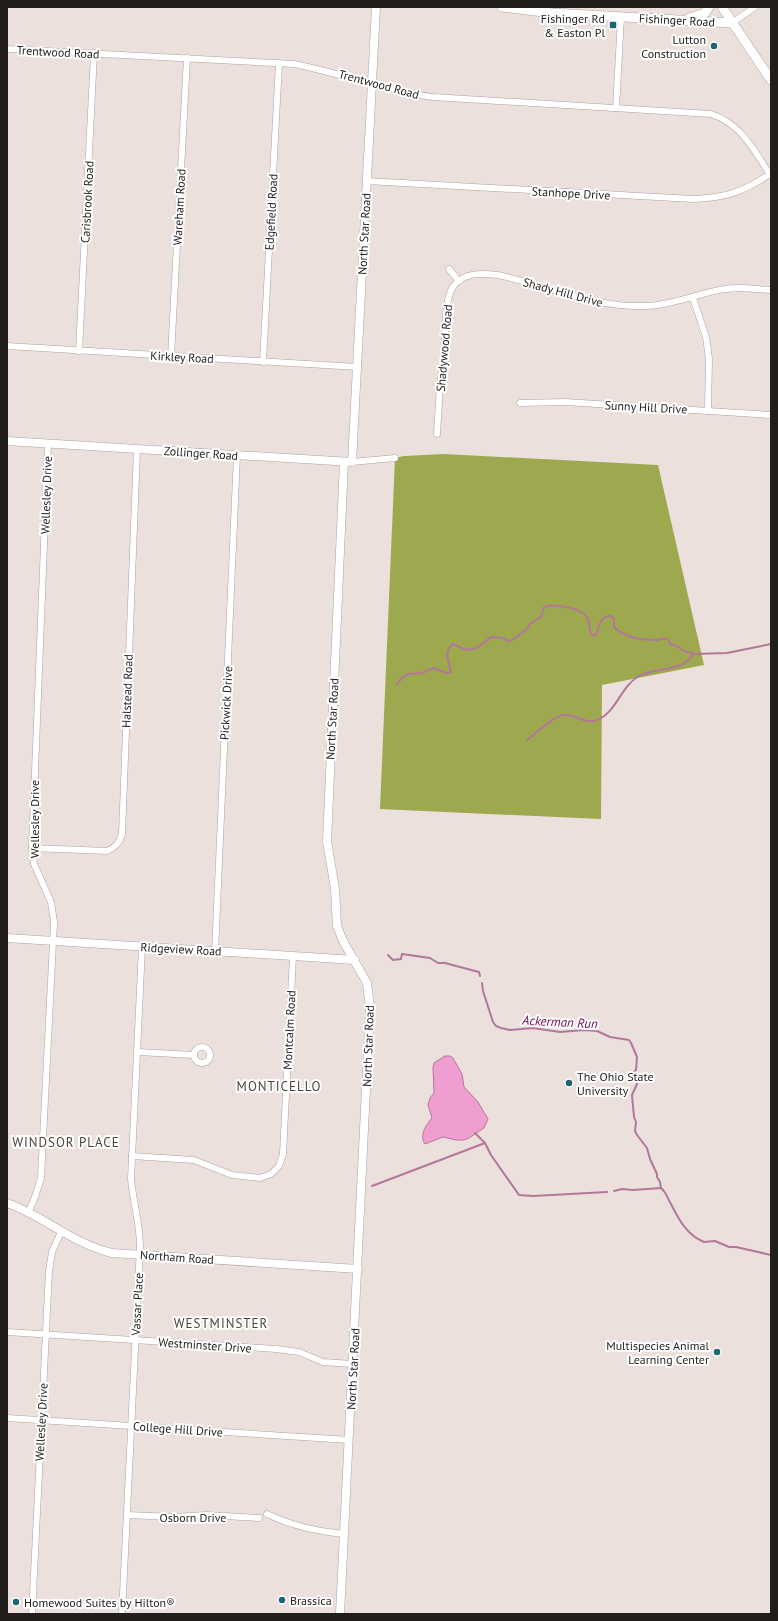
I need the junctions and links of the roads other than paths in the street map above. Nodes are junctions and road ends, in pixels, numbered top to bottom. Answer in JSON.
{"nodes":[{"id":1,"x":376,"y":7,"type":"edge"},
{"id":2,"x":502,"y":7,"type":"edge"},
{"id":3,"x":709,"y":7,"type":"edge"},
{"id":4,"x":722,"y":7,"type":"edge"},
{"id":5,"x":756,"y":7,"type":"edge"},
{"id":6,"x":621,"y":17,"type":"junction"},
{"id":7,"x":678,"y":20,"type":"junction"},
{"id":8,"x":732,"y":23,"type":"junction"},
{"id":9,"x":7,"y":49,"type":"edge"},
{"id":10,"x":94,"y":53,"type":"junction"},
{"id":11,"x":187,"y":58,"type":"junction"},
{"id":12,"x":279,"y":63,"type":"junction"},
{"id":13,"x":771,"y":80,"type":"edge"},
{"id":14,"x":372,"y":84,"type":"junction"},
{"id":15,"x":616,"y":108,"type":"junction"},
{"id":16,"x":770,"y":175,"type":"edge"},
{"id":17,"x":367,"y":181,"type":"junction"},
{"id":18,"x":449,"y":269,"type":"dead end"},
{"id":19,"x":459,"y":281,"type":"junction"},
{"id":20,"x":771,"y":290,"type":"edge"},
{"id":21,"x":693,"y":298,"type":"junction"},
{"id":22,"x":7,"y":346,"type":"edge"},
{"id":23,"x":79,"y":351,"type":"junction"},
{"id":24,"x":171,"y":356,"type":"junction"},
{"id":25,"x":263,"y":362,"type":"junction"},
{"id":26,"x":357,"y":367,"type":"junction"},
{"id":27,"x":520,"y":403,"type":"dead end"},
{"id":28,"x":708,"y":411,"type":"junction"},
{"id":29,"x":771,"y":415,"type":"edge"},
{"id":30,"x":437,"y":434,"type":"dead end"},
{"id":31,"x":7,"y":441,"type":"edge"},
{"id":32,"x":48,"y":443,"type":"junction"},
{"id":33,"x":137,"y":449,"type":"junction"},
{"id":34,"x":237,"y":455,"type":"junction"},
{"id":35,"x":395,"y":458,"type":"dead end"},
{"id":36,"x":348,"y":462,"type":"junction"},
{"id":37,"x":32,"y":848,"type":"junction"},
{"id":38,"x":7,"y":938,"type":"edge"},
{"id":39,"x":53,"y":941,"type":"junction"},
{"id":40,"x":142,"y":947,"type":"junction"},
{"id":41,"x":215,"y":952,"type":"junction"},
{"id":42,"x":293,"y":956,"type":"junction"},
{"id":43,"x":355,"y":960,"type":"junction"},
{"id":44,"x":138,"y":1052,"type":"junction"},
{"id":45,"x":194,"y":1054,"type":"dead end"},
{"id":46,"x":132,"y":1156,"type":"junction"},
{"id":47,"x":7,"y":1203,"type":"edge"},
{"id":48,"x":29,"y":1212,"type":"junction"},
{"id":49,"x":61,"y":1232,"type":"junction"},
{"id":50,"x":140,"y":1255,"type":"junction"},
{"id":51,"x":358,"y":1269,"type":"junction"},
{"id":52,"x":7,"y":1332,"type":"edge"},
{"id":53,"x":46,"y":1334,"type":"junction"},
{"id":54,"x":136,"y":1340,"type":"junction"},
{"id":55,"x":353,"y":1364,"type":"junction"},
{"id":56,"x":7,"y":1418,"type":"edge"},
{"id":57,"x":42,"y":1420,"type":"junction"},
{"id":58,"x":131,"y":1426,"type":"junction"},
{"id":59,"x":349,"y":1440,"type":"junction"},
{"id":60,"x":266,"y":1514,"type":"dead end"},
{"id":61,"x":127,"y":1515,"type":"junction"},
{"id":62,"x":259,"y":1518,"type":"dead end"},
{"id":63,"x":344,"y":1534,"type":"junction"},
{"id":64,"x":32,"y":1614,"type":"edge"},
{"id":65,"x":122,"y":1614,"type":"edge"},
{"id":66,"x":340,"y":1614,"type":"edge"}],
"edges":[{"from":1,"to":14,"type":"street","name":"North Star Road"},
{"from":2,"to":6,"type":"main road","name":"Fishinger Road"},
{"from":3,"to":7,"type":"main road"},
{"from":4,"to":8,"type":"main road"},
{"from":5,"to":8,"type":"street"},
{"from":6,"to":7,"type":"main road","name":"Fishinger Road"},
{"from":6,"to":15,"type":"street"},
{"from":7,"to":8,"type":"main road","name":"Fishinger Road"},
{"from":8,"to":13,"type":"main road"},
{"from":9,"to":10,"type":"street","name":"Trentwood Road"},
{"from":10,"to":11,"type":"street","name":"Trentwood Road"},
{"from":10,"to":23,"type":"street","name":"Carisbrook Road"},
{"from":11,"to":12,"type":"street","name":"Trentwood Road"},
{"from":11,"to":24,"type":"street","name":"Wareham Road"},
{"from":12,"to":14,"type":"street","name":"Trentwood Road"},
{"from":12,"to":25,"type":"street","name":"Edgefield Road"},
{"from":14,"to":15,"type":"street","name":"Trentwood Road"},
{"from":14,"to":17,"type":"street","name":"North Star Road"},
{"from":15,"to":16,"type":"street","name":"Trentwood Road"},
{"from":16,"to":17,"type":"street","name":"Stanhope Drive"},
{"from":17,"to":26,"type":"street","name":"North Star Road"},
{"from":18,"to":19,"type":"street"},
{"from":19,"to":21,"type":"street","name":"Shady Hill Drive"},
{"from":19,"to":30,"type":"street","name":"Shadywood Road"},
{"from":20,"to":21,"type":"street","name":"Shady Hill Drive"},
{"from":21,"to":28,"type":"street"},
{"from":22,"to":23,"type":"street","name":"Kirkley Road"},
{"from":23,"to":24,"type":"street","name":"Kirkley Road"},
{"from":24,"to":25,"type":"street","name":"Kirkley Road"},
{"from":25,"to":26,"type":"street","name":"Kirkley Road"},
{"from":26,"to":36,"type":"street","name":"North Star Road"},
{"from":27,"to":28,"type":"street","name":"Sunny Hill Drive"},
{"from":28,"to":29,"type":"street","name":"Sunny Hill Drive"},
{"from":31,"to":32,"type":"street","name":"Zollinger Road"},
{"from":32,"to":33,"type":"street","name":"Zollinger Road"},
{"from":32,"to":37,"type":"street","name":"Wellesley Drive"},
{"from":33,"to":34,"type":"street","name":"Zollinger Road"},
{"from":33,"to":37,"type":"street","name":"Halstead Road"},
{"from":34,"to":36,"type":"street","name":"Zollinger Road"},
{"from":34,"to":41,"type":"street","name":"Pickwick Drive"},
{"from":35,"to":36,"type":"street","name":"Zollinger Road"},
{"from":36,"to":43,"type":"street","name":"North Star Road"},
{"from":37,"to":39,"type":"street","name":"Wellesley Drive"},
{"from":38,"to":39,"type":"street","name":"Ridgeview Road"},
{"from":39,"to":40,"type":"street","name":"Ridgeview Road"},
{"from":39,"to":48,"type":"street","name":"Wellesley Drive"},
{"from":40,"to":41,"type":"street","name":"Ridgeview Road"},
{"from":40,"to":44,"type":"street","name":"Vassar Place"},
{"from":41,"to":42,"type":"street","name":"Ridgeview Road"},
{"from":42,"to":43,"type":"street","name":"Ridgeview Road"},
{"from":42,"to":46,"type":"street","name":"Montcalm Road"},
{"from":43,"to":51,"type":"street","name":"North Star Road"},
{"from":44,"to":45,"type":"street"},
{"from":44,"to":46,"type":"street","name":"Vassar Place"},
{"from":46,"to":50,"type":"street","name":"Vassar Place"},
{"from":47,"to":48,"type":"street","name":"Northam Road"},
{"from":48,"to":49,"type":"street","name":"Northam Road"},
{"from":49,"to":50,"type":"street","name":"Northam Road"},
{"from":49,"to":53,"type":"street","name":"Wellesley Drive"},
{"from":50,"to":51,"type":"street","name":"Northam Road"},
{"from":50,"to":54,"type":"street","name":"Vassar Place"},
{"from":51,"to":55,"type":"street","name":"North Star Road"},
{"from":52,"to":53,"type":"street","name":"Westminster Drive"},
{"from":53,"to":54,"type":"street","name":"Westminster Drive"},
{"from":53,"to":57,"type":"street","name":"Wellesley Drive"},
{"from":54,"to":55,"type":"street","name":"Westminster Drive"},
{"from":54,"to":58,"type":"street","name":"Vassar Place"},
{"from":55,"to":59,"type":"street","name":"North Star Road"},
{"from":56,"to":57,"type":"street","name":"College Hill Drive"},
{"from":57,"to":58,"type":"street","name":"College Hill Drive"},
{"from":57,"to":64,"type":"street","name":"Wellesley Drive"},
{"from":58,"to":59,"type":"street","name":"College Hill Drive"},
{"from":58,"to":61,"type":"street","name":"Vassar Place"},
{"from":59,"to":63,"type":"street","name":"North Star Road"},
{"from":60,"to":63,"type":"street"},
{"from":61,"to":62,"type":"street","name":"Osborn Drive"},
{"from":61,"to":65,"type":"street","name":"Vassar Place"},
{"from":63,"to":66,"type":"street","name":"North Star Road"}]}
